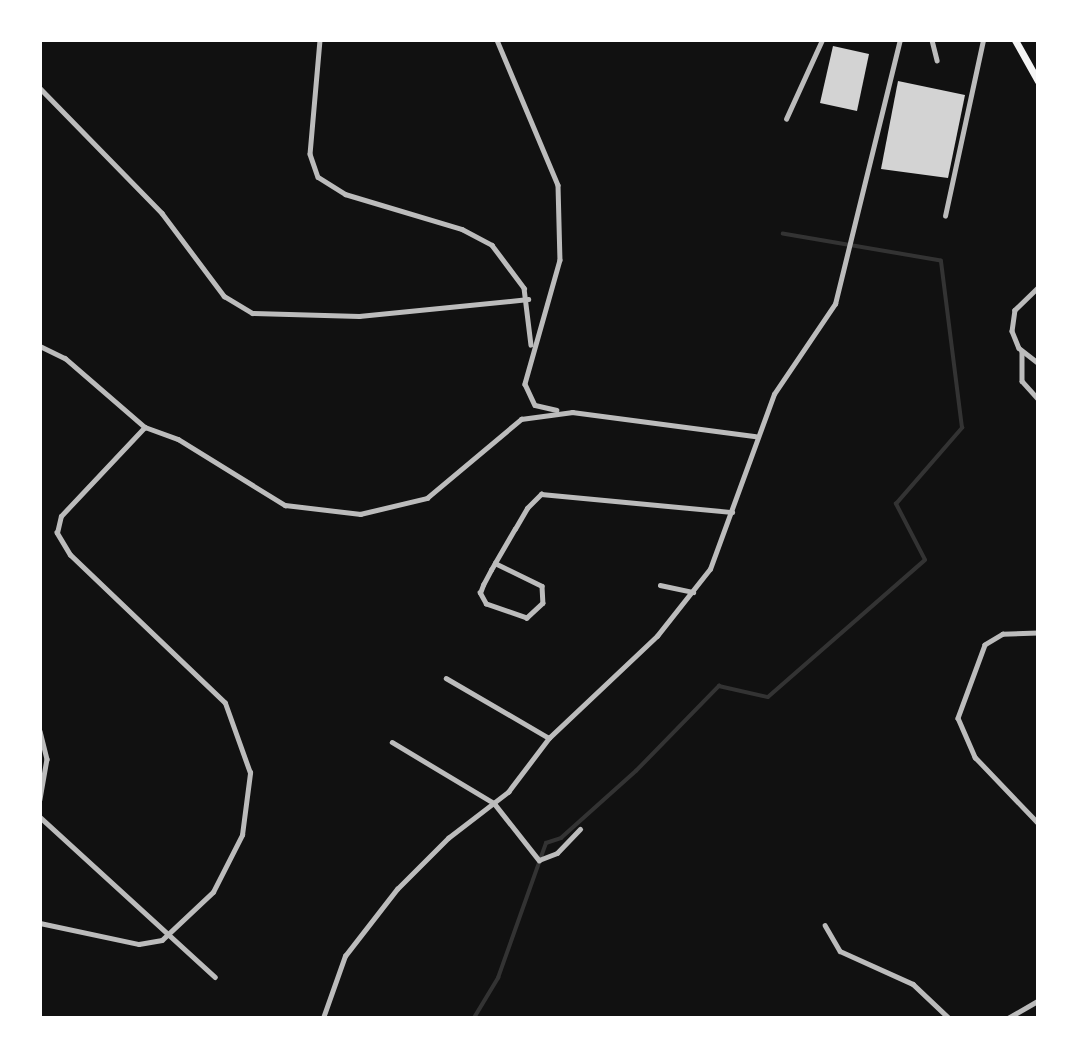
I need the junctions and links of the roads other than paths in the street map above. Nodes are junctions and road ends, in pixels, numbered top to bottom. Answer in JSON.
{"nodes":[{"id":1,"x":320,"y":40,"type":"edge"},
{"id":2,"x":497,"y":40,"type":"edge"},
{"id":3,"x":822,"y":40,"type":"edge"},
{"id":4,"x":900,"y":40,"type":"edge"},
{"id":5,"x":932,"y":40,"type":"edge"},
{"id":6,"x":983,"y":40,"type":"edge"},
{"id":7,"x":1015,"y":40,"type":"edge"},
{"id":8,"x":937,"y":60,"type":"dead end"},
{"id":9,"x":1038,"y":81,"type":"edge"},
{"id":10,"x":40,"y":88,"type":"edge"},
{"id":11,"x":786,"y":119,"type":"dead end"},
{"id":12,"x":946,"y":216,"type":"dead end"},
{"id":13,"x":1038,"y":288,"type":"edge"},
{"id":14,"x":528,"y":299,"type":"junction"},
{"id":15,"x":40,"y":346,"type":"edge"},
{"id":16,"x":1022,"y":351,"type":"junction"},
{"id":17,"x":531,"y":353,"type":"junction"},
{"id":18,"x":1038,"y":363,"type":"edge"},
{"id":19,"x":1038,"y":399,"type":"edge"},
{"id":20,"x":573,"y":412,"type":"junction"},
{"id":21,"x":145,"y":427,"type":"junction"},
{"id":22,"x":755,"y":436,"type":"junction"},
{"id":23,"x":732,"y":512,"type":"junction"},
{"id":24,"x":495,"y":563,"type":"junction"},
{"id":25,"x":660,"y":585,"type":"dead end"},
{"id":26,"x":693,"y":592,"type":"junction"},
{"id":27,"x":1038,"y":633,"type":"edge"},
{"id":28,"x":446,"y":678,"type":"dead end"},
{"id":29,"x":40,"y":731,"type":"edge"},
{"id":30,"x":549,"y":738,"type":"junction"},
{"id":31,"x":392,"y":742,"type":"dead end"},
{"id":32,"x":40,"y":799,"type":"edge"},
{"id":33,"x":494,"y":803,"type":"junction"},
{"id":34,"x":40,"y":817,"type":"edge"},
{"id":35,"x":1038,"y":823,"type":"edge"},
{"id":36,"x":580,"y":829,"type":"dead end"},
{"id":37,"x":40,"y":923,"type":"edge"},
{"id":38,"x":825,"y":925,"type":"dead end"},
{"id":39,"x":174,"y":934,"type":"junction"},
{"id":40,"x":215,"y":977,"type":"dead end"},
{"id":41,"x":1038,"y":1001,"type":"edge"},
{"id":42,"x":323,"y":1018,"type":"edge"},
{"id":43,"x":949,"y":1018,"type":"edge"},
{"id":44,"x":1008,"y":1018,"type":"edge"}],
"edges":[{"from":1,"to":14,"type":"street"},
{"from":2,"to":17,"type":"street"},
{"from":3,"to":11,"type":"street"},
{"from":4,"to":22,"type":"street"},
{"from":5,"to":8,"type":"street"},
{"from":6,"to":12,"type":"street"},
{"from":7,"to":9,"type":"main road"},
{"from":10,"to":14,"type":"street"},
{"from":13,"to":16,"type":"street"},
{"from":14,"to":17,"type":"street"},
{"from":15,"to":21,"type":"street"},
{"from":16,"to":18,"type":"street"},
{"from":16,"to":19,"type":"street"},
{"from":17,"to":20,"type":"street"},
{"from":20,"to":21,"type":"street"},
{"from":20,"to":22,"type":"street"},
{"from":21,"to":39,"type":"street"},
{"from":22,"to":23,"type":"street"},
{"from":23,"to":24,"type":"street"},
{"from":23,"to":26,"type":"street"},
{"from":24,"to":24,"type":"street"},
{"from":25,"to":26,"type":"street"},
{"from":26,"to":30,"type":"street"},
{"from":27,"to":35,"type":"street"},
{"from":28,"to":30,"type":"street"},
{"from":29,"to":32,"type":"street"},
{"from":30,"to":33,"type":"street"},
{"from":31,"to":33,"type":"street"},
{"from":33,"to":36,"type":"street"},
{"from":33,"to":42,"type":"street"},
{"from":34,"to":39,"type":"street"},
{"from":37,"to":39,"type":"street"},
{"from":38,"to":43,"type":"street"},
{"from":39,"to":40,"type":"street"},
{"from":41,"to":44,"type":"street"}]}
